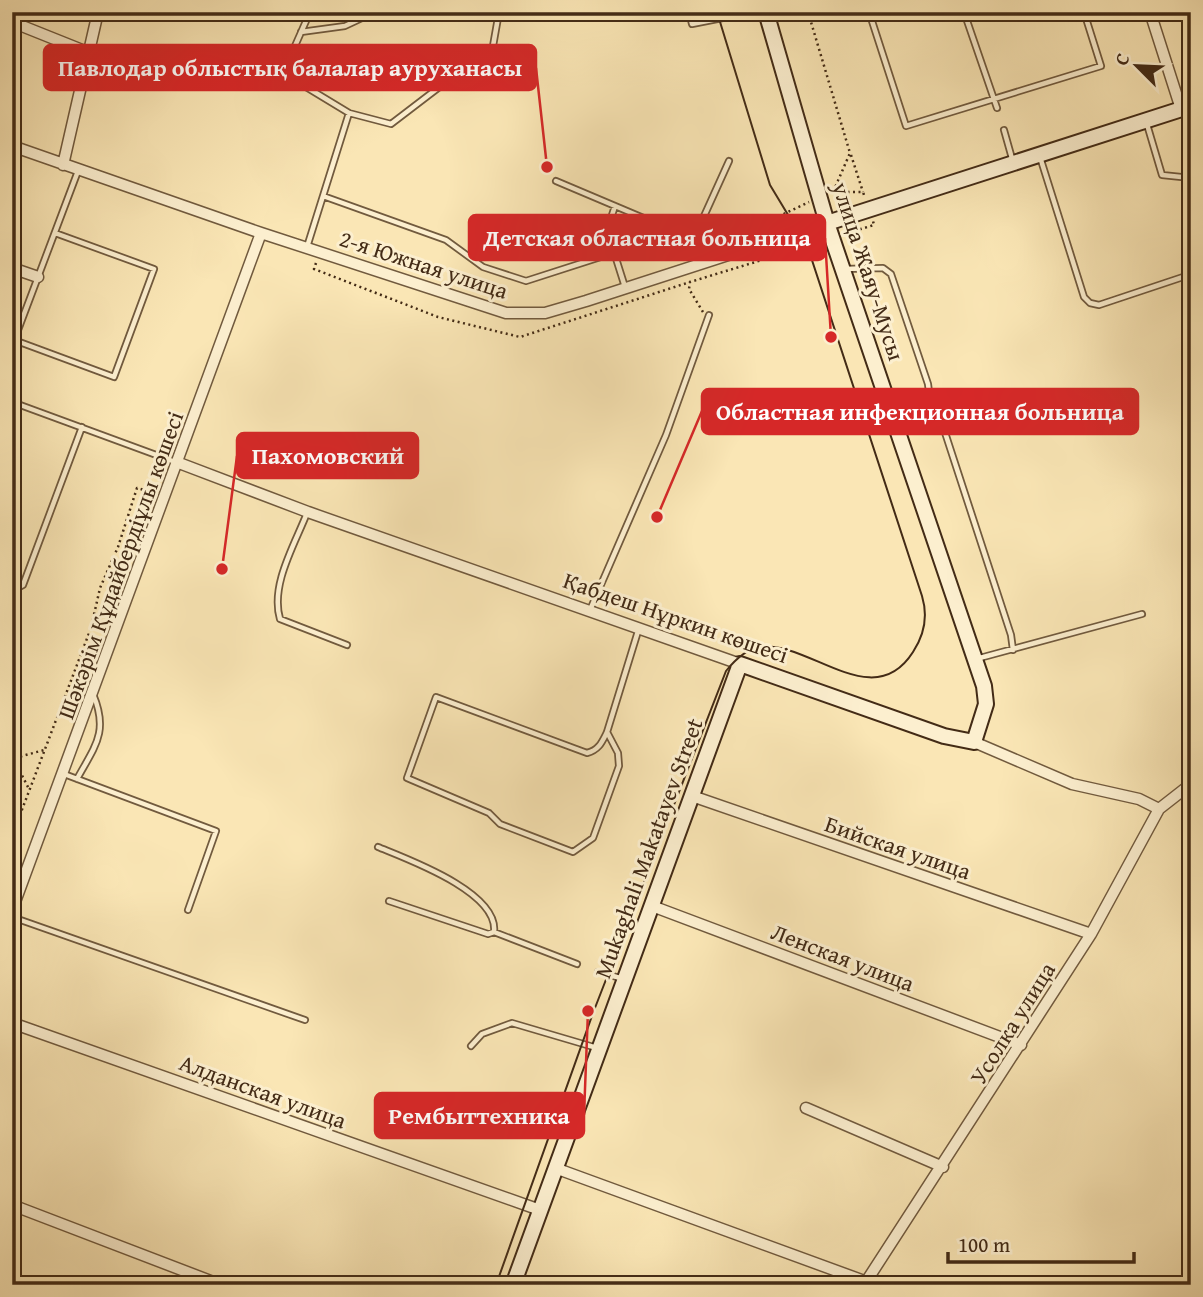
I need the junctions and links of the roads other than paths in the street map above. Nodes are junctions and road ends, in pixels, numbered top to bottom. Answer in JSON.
{"nodes":[{"id":1,"x":98,"y":12,"type":"edge"},
{"id":2,"x":310,"y":12,"type":"edge"},
{"id":3,"x":375,"y":12,"type":"edge"},
{"id":4,"x":499,"y":12,"type":"edge"},
{"id":5,"x":688,"y":12,"type":"edge"},
{"id":6,"x":753,"y":12,"type":"edge"},
{"id":7,"x":766,"y":12,"type":"edge"},
{"id":8,"x":891,"y":12,"type":"edge"},
{"id":9,"x":964,"y":12,"type":"edge"},
{"id":10,"x":1044,"y":12,"type":"edge"},
{"id":11,"x":1053,"y":12,"type":"edge"},
{"id":12,"x":1084,"y":12,"type":"edge"},
{"id":13,"x":1150,"y":12,"type":"edge"},
{"id":14,"x":12,"y":22,"type":"edge"},
{"id":15,"x":301,"y":33,"type":"junction"},
{"id":16,"x":86,"y":52,"type":"junction"},
{"id":17,"x":994,"y":99,"type":"junction"},
{"id":18,"x":1186,"y":107,"type":"edge"},
{"id":19,"x":997,"y":108,"type":"dead end"},
{"id":20,"x":349,"y":113,"type":"junction"},
{"id":21,"x":1146,"y":121,"type":"junction"},
{"id":22,"x":1004,"y":130,"type":"dead end"},
{"id":23,"x":12,"y":146,"type":"edge"},
{"id":24,"x":1040,"y":155,"type":"junction"},
{"id":25,"x":729,"y":161,"type":"dead end"},
{"id":26,"x":1013,"y":163,"type":"junction"},
{"id":27,"x":63,"y":165,"type":"junction"},
{"id":28,"x":79,"y":170,"type":"junction"},
{"id":29,"x":1191,"y":178,"type":"edge"},
{"id":30,"x":556,"y":181,"type":"dead end"},
{"id":31,"x":323,"y":196,"type":"junction"},
{"id":32,"x":615,"y":206,"type":"junction"},
{"id":33,"x":830,"y":230,"type":"junction"},
{"id":34,"x":55,"y":233,"type":"junction"},
{"id":35,"x":261,"y":233,"type":"junction"},
{"id":36,"x":679,"y":233,"type":"junction"},
{"id":37,"x":307,"y":247,"type":"junction"},
{"id":38,"x":614,"y":255,"type":"junction"},
{"id":39,"x":12,"y":268,"type":"edge"},
{"id":40,"x":843,"y":269,"type":"junction"},
{"id":41,"x":1191,"y":269,"type":"edge"},
{"id":42,"x":38,"y":277,"type":"junction"},
{"id":43,"x":625,"y":288,"type":"junction"},
{"id":44,"x":709,"y":315,"type":"road end"},
{"id":45,"x":12,"y":322,"type":"edge"},
{"id":46,"x":20,"y":325,"type":"junction"},
{"id":47,"x":13,"y":343,"type":"edge"},
{"id":48,"x":930,"y":400,"type":"junction"},
{"id":49,"x":12,"y":402,"type":"edge"},
{"id":50,"x":892,"y":413,"type":"junction"},
{"id":51,"x":82,"y":427,"type":"junction"},
{"id":52,"x":178,"y":463,"type":"junction"},
{"id":53,"x":308,"y":512,"type":"junction"},
{"id":54,"x":12,"y":591,"type":"edge"},
{"id":55,"x":590,"y":611,"type":"junction"},
{"id":56,"x":1142,"y":614,"type":"dead end"},
{"id":57,"x":639,"y":628,"type":"junction"},
{"id":58,"x":347,"y":645,"type":"dead end"},
{"id":59,"x":1013,"y":650,"type":"junction"},
{"id":60,"x":975,"y":659,"type":"junction"},
{"id":61,"x":740,"y":664,"type":"junction"},
{"id":62,"x":93,"y":694,"type":"junction"},
{"id":63,"x":607,"y":732,"type":"junction"},
{"id":64,"x":974,"y":742,"type":"junction"},
{"id":65,"x":64,"y":774,"type":"junction"},
{"id":66,"x":76,"y":779,"type":"junction"},
{"id":67,"x":1191,"y":784,"type":"edge"},
{"id":68,"x":692,"y":796,"type":"junction"},
{"id":69,"x":1159,"y":808,"type":"junction"},
{"id":70,"x":378,"y":847,"type":"dead end"},
{"id":71,"x":389,"y":901,"type":"dead end"},
{"id":72,"x":652,"y":906,"type":"junction"},
{"id":73,"x":12,"y":910,"type":"edge"},
{"id":74,"x":188,"y":910,"type":"dead end"},
{"id":75,"x":12,"y":917,"type":"edge"},
{"id":76,"x":495,"y":932,"type":"junction"},
{"id":77,"x":1091,"y":934,"type":"junction"},
{"id":78,"x":576,"y":964,"type":"dead end"},
{"id":79,"x":598,"y":972,"type":"dead end"},
{"id":80,"x":625,"y":979,"type":"junction"},
{"id":81,"x":304,"y":1020,"type":"dead end"},
{"id":82,"x":12,"y":1023,"type":"edge"},
{"id":83,"x":1021,"y":1045,"type":"junction"},
{"id":84,"x":471,"y":1046,"type":"dead end"},
{"id":85,"x":598,"y":1049,"type":"junction"},
{"id":86,"x":806,"y":1108,"type":"dead end"},
{"id":87,"x":943,"y":1167,"type":"junction"},
{"id":88,"x":555,"y":1168,"type":"junction"},
{"id":89,"x":12,"y":1205,"type":"edge"},
{"id":90,"x":540,"y":1210,"type":"junction"},
{"id":91,"x":519,"y":1283,"type":"edge"},
{"id":92,"x":866,"y":1283,"type":"edge"},
{"id":93,"x":221,"y":1285,"type":"edge"}],
"edges":[{"from":1,"to":16,"type":"street"},
{"from":2,"to":15,"type":"lane"},
{"from":3,"to":15,"type":"lane"},
{"from":4,"to":20,"type":"lane"},
{"from":5,"to":6,"type":"lane"},
{"from":7,"to":33,"type":"main road","name":"улица Жаяу-Мусы"},
{"from":8,"to":17,"type":"lane"},
{"from":9,"to":17,"type":"lane"},
{"from":10,"to":11,"type":"lane"},
{"from":12,"to":17,"type":"lane"},
{"from":13,"to":18,"type":"street"},
{"from":14,"to":16,"type":"street"},
{"from":15,"to":20,"type":"lane"},
{"from":16,"to":27,"type":"street"},
{"from":17,"to":19,"type":"lane"},
{"from":18,"to":21,"type":"main road"},
{"from":20,"to":31,"type":"lane"},
{"from":21,"to":24,"type":"main road"},
{"from":21,"to":29,"type":"lane"},
{"from":22,"to":26,"type":"lane"},
{"from":23,"to":27,"type":"street","name":"2-я Южная улица"},
{"from":24,"to":26,"type":"main road"},
{"from":24,"to":41,"type":"lane"},
{"from":25,"to":36,"type":"lane"},
{"from":26,"to":33,"type":"main road"},
{"from":27,"to":28,"type":"street","name":"2-я Южная улица"},
{"from":28,"to":34,"type":"lane"},
{"from":28,"to":35,"type":"street","name":"2-я Южная улица"},
{"from":30,"to":32,"type":"lane"},
{"from":31,"to":37,"type":"lane"},
{"from":31,"to":38,"type":"lane"},
{"from":32,"to":36,"type":"lane"},
{"from":32,"to":38,"type":"lane"},
{"from":33,"to":40,"type":"main road","name":"улица Жаяу-Мусы"},
{"from":33,"to":43,"type":"street","name":"2-я Южная улица"},
{"from":34,"to":42,"type":"lane"},
{"from":34,"to":47,"type":"lane"},
{"from":35,"to":37,"type":"street","name":"2-я Южная улица"},
{"from":35,"to":52,"type":"street","name":"Шәкәрім Құдайбердіұлы көшесі"},
{"from":36,"to":38,"type":"lane"},
{"from":37,"to":43,"type":"street","name":"2-я Южная улица"},
{"from":38,"to":43,"type":"lane"},
{"from":39,"to":42,"type":"street"},
{"from":40,"to":48,"type":"lane"},
{"from":40,"to":50,"type":"main road","name":"улица Жаяу-Мусы"},
{"from":42,"to":46,"type":"lane"},
{"from":44,"to":55,"type":"lane"},
{"from":45,"to":46,"type":"lane"},
{"from":46,"to":47,"type":"lane"},
{"from":48,"to":50,"type":"lane"},
{"from":48,"to":59,"type":"lane"},
{"from":49,"to":51,"type":"lane"},
{"from":50,"to":60,"type":"main road","name":"улица Жаяу-Мусы"},
{"from":51,"to":52,"type":"lane"},
{"from":51,"to":54,"type":"lane"},
{"from":52,"to":53,"type":"street","name":"Қабдеш Нұркин көшесі"},
{"from":52,"to":62,"type":"street","name":"Шәкәрім Құдайбердіұлы көшесі"},
{"from":53,"to":55,"type":"street","name":"Қабдеш Нұркин көшесі"},
{"from":53,"to":58,"type":"lane"},
{"from":55,"to":57,"type":"street","name":"Қабдеш Нұркин көшесі"},
{"from":56,"to":59,"type":"lane"},
{"from":57,"to":61,"type":"street","name":"Қабдеш Нұркин көшесі"},
{"from":57,"to":63,"type":"lane"},
{"from":59,"to":60,"type":"lane"},
{"from":60,"to":64,"type":"main road","name":"улица Жаяу-Мусы"},
{"from":61,"to":64,"type":"main road","name":"Қабдеш Нұркин көшесі"},
{"from":61,"to":68,"type":"main road","name":"Mukaghali Makatayev Street"},
{"from":62,"to":65,"type":"street","name":"Шәкәрім Құдайбердіұлы көшесі"},
{"from":62,"to":66,"type":"lane"},
{"from":63,"to":63,"type":"lane"},
{"from":64,"to":69,"type":"street","name":"Қабдеш Нұркин көшесі"},
{"from":65,"to":66,"type":"lane"},
{"from":65,"to":73,"type":"street","name":"Шәкәрім Құдайбердіұлы көшесі"},
{"from":66,"to":74,"type":"lane"},
{"from":67,"to":69,"type":"street","name":"Усолка улица"},
{"from":68,"to":72,"type":"main road","name":"Mukaghali Makatayev Street"},
{"from":68,"to":77,"type":"street","name":"Бийская улица"},
{"from":69,"to":77,"type":"street","name":"Усолка улица"},
{"from":70,"to":76,"type":"lane"},
{"from":71,"to":76,"type":"lane"},
{"from":72,"to":80,"type":"main road","name":"Mukaghali Makatayev Street"},
{"from":72,"to":83,"type":"street","name":"Ленская улица"},
{"from":75,"to":81,"type":"lane"},
{"from":76,"to":78,"type":"lane"},
{"from":77,"to":83,"type":"street","name":"Усолка улица"},
{"from":79,"to":80,"type":"lane"},
{"from":80,"to":85,"type":"main road","name":"Mukaghali Makatayev Street"},
{"from":82,"to":90,"type":"street","name":"Алданская улица"},
{"from":83,"to":87,"type":"street","name":"Усолка улица"},
{"from":84,"to":85,"type":"lane"},
{"from":85,"to":88,"type":"main road","name":"Mukaghali Makatayev Street"},
{"from":86,"to":87,"type":"street"},
{"from":87,"to":92,"type":"street","name":"Усолка улица"},
{"from":88,"to":90,"type":"main road","name":"Mukaghali Makatayev Street"},
{"from":88,"to":92,"type":"street"},
{"from":89,"to":93,"type":"street"},
{"from":90,"to":91,"type":"main road","name":"Mukaghali Makatayev Street"}]}
